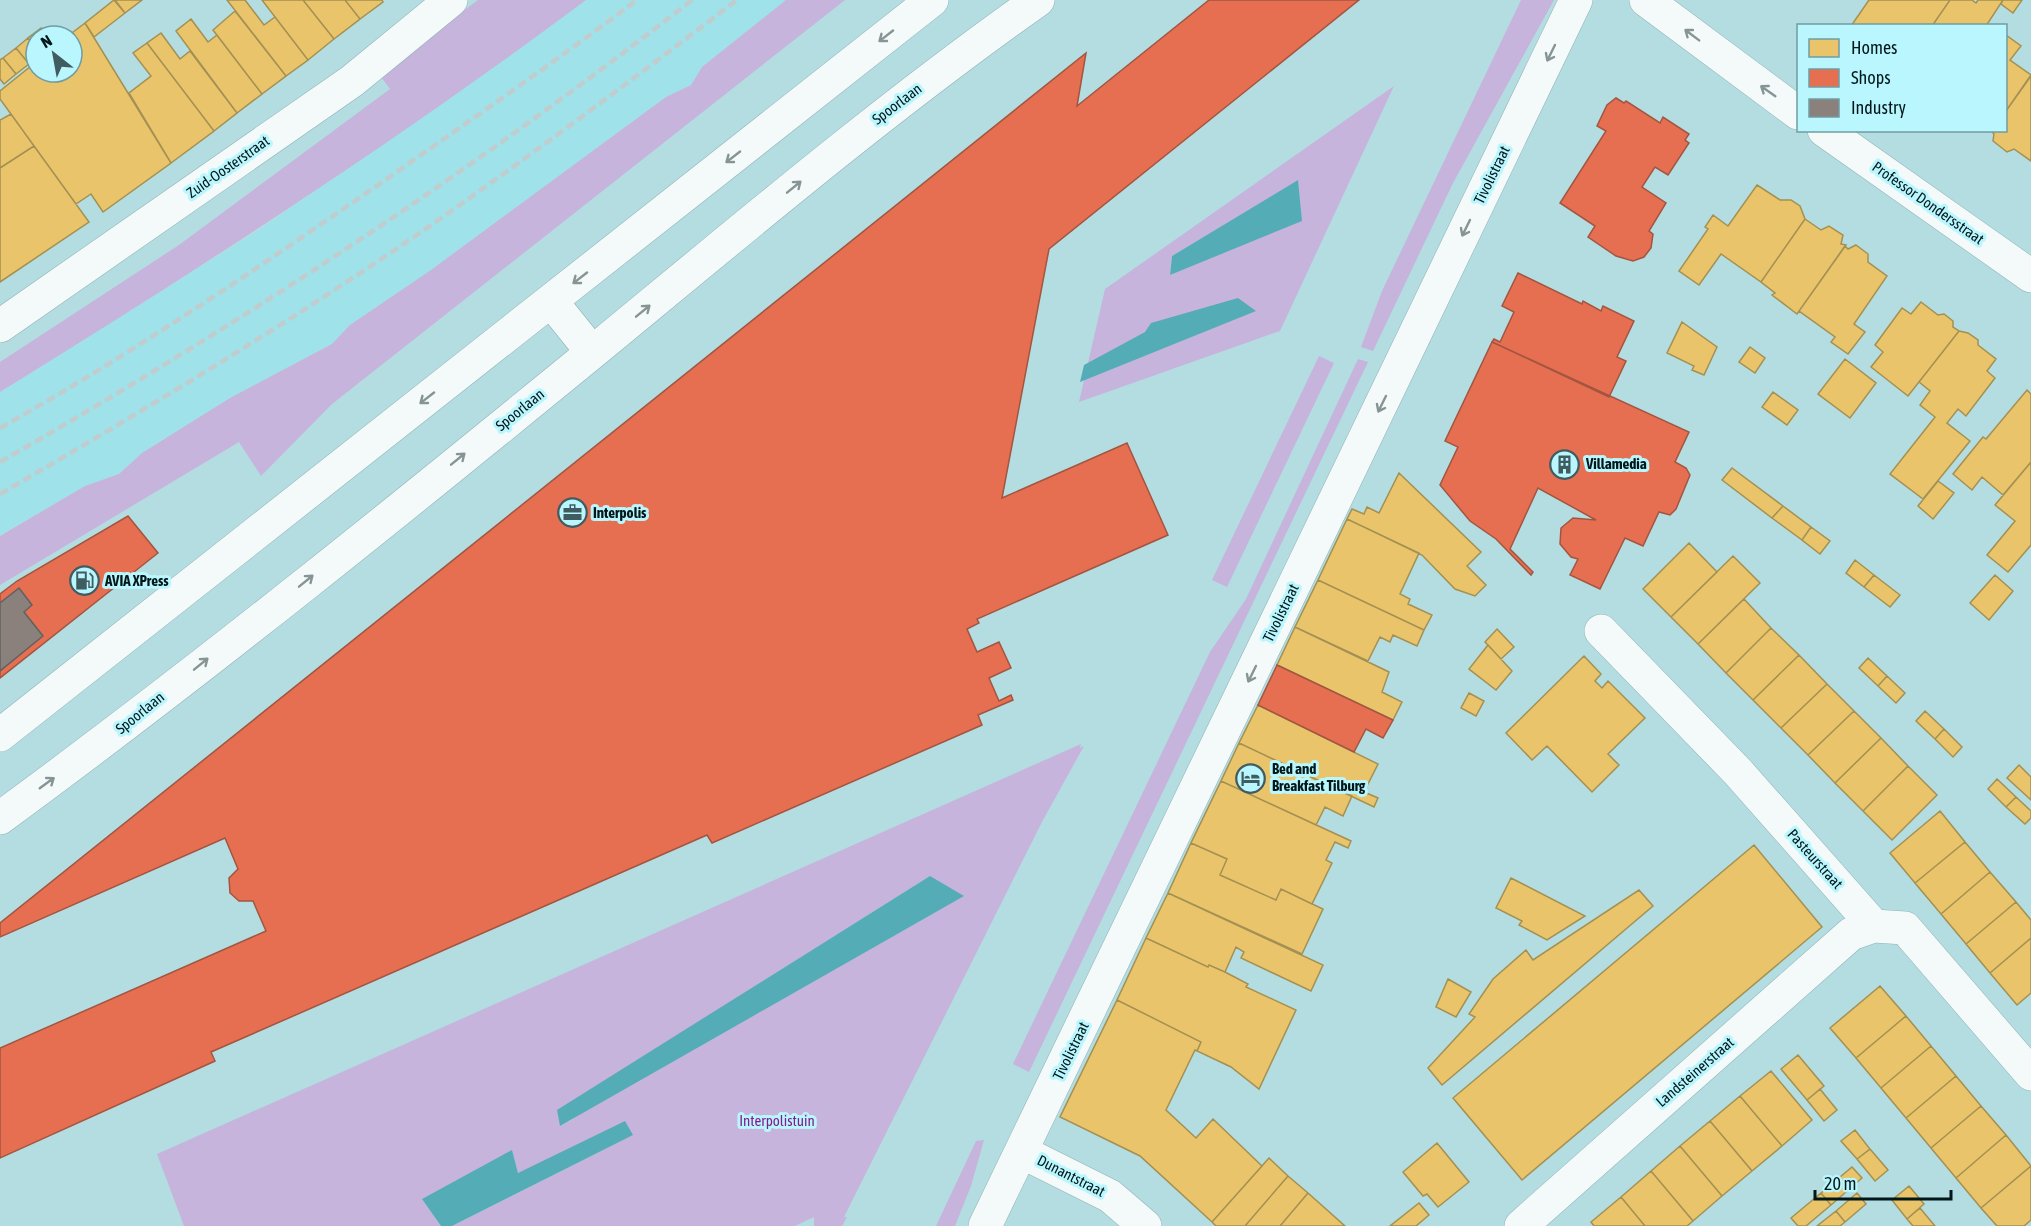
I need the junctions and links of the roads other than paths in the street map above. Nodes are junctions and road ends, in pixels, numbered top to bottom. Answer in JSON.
{"nodes":[{"id":1,"x":451,"y":0,"type":"edge"},
{"id":2,"x":932,"y":0,"type":"edge"},
{"id":3,"x":1038,"y":0,"type":"edge"},
{"id":4,"x":1576,"y":0,"type":"edge"},
{"id":5,"x":1646,"y":0,"type":"edge"},
{"id":6,"x":1797,"y":111,"type":"edge"},
{"id":7,"x":1827,"y":132,"type":"edge"},
{"id":8,"x":2031,"y":276,"type":"edge"},
{"id":9,"x":550,"y":301,"type":"junction"},
{"id":10,"x":0,"y":326,"type":"edge"},
{"id":11,"x":592,"y":352,"type":"junction"},
{"id":12,"x":1601,"y":631,"type":"dead end"},
{"id":13,"x":0,"y":735,"type":"edge"},
{"id":14,"x":0,"y":818,"type":"edge"},
{"id":15,"x":1874,"y":927,"type":"junction"},
{"id":16,"x":2031,"y":1074,"type":"edge"},
{"id":17,"x":1022,"y":1152,"type":"junction"},
{"id":18,"x":985,"y":1226,"type":"edge"},
{"id":19,"x":1145,"y":1226,"type":"edge"},
{"id":20,"x":1521,"y":1226,"type":"edge"}],
"edges":[{"from":1,"to":10,"type":"street","name":"Zuid-Oosterstraat"},
{"from":2,"to":9,"type":"street","one_way":true},
{"from":11,"to":3,"type":"street","name":"Spoorlaan","one_way":true},
{"from":4,"to":17,"type":"street","name":"Tivolistraat","one_way":true},
{"from":6,"to":5,"type":"street","one_way":true},
{"from":7,"to":8,"type":"street","name":"Professor Dondersstraat"},
{"from":9,"to":11,"type":"street"},
{"from":9,"to":13,"type":"street","one_way":true},
{"from":14,"to":11,"type":"street","name":"Spoorlaan","one_way":true},
{"from":12,"to":15,"type":"street","name":"Pasteurstraat"},
{"from":15,"to":16,"type":"street"},
{"from":15,"to":20,"type":"street","name":"Landsteinerstraat"},
{"from":17,"to":18,"type":"street","name":"Tivolistraat"},
{"from":17,"to":19,"type":"street","name":"Dunantstraat"}]}
